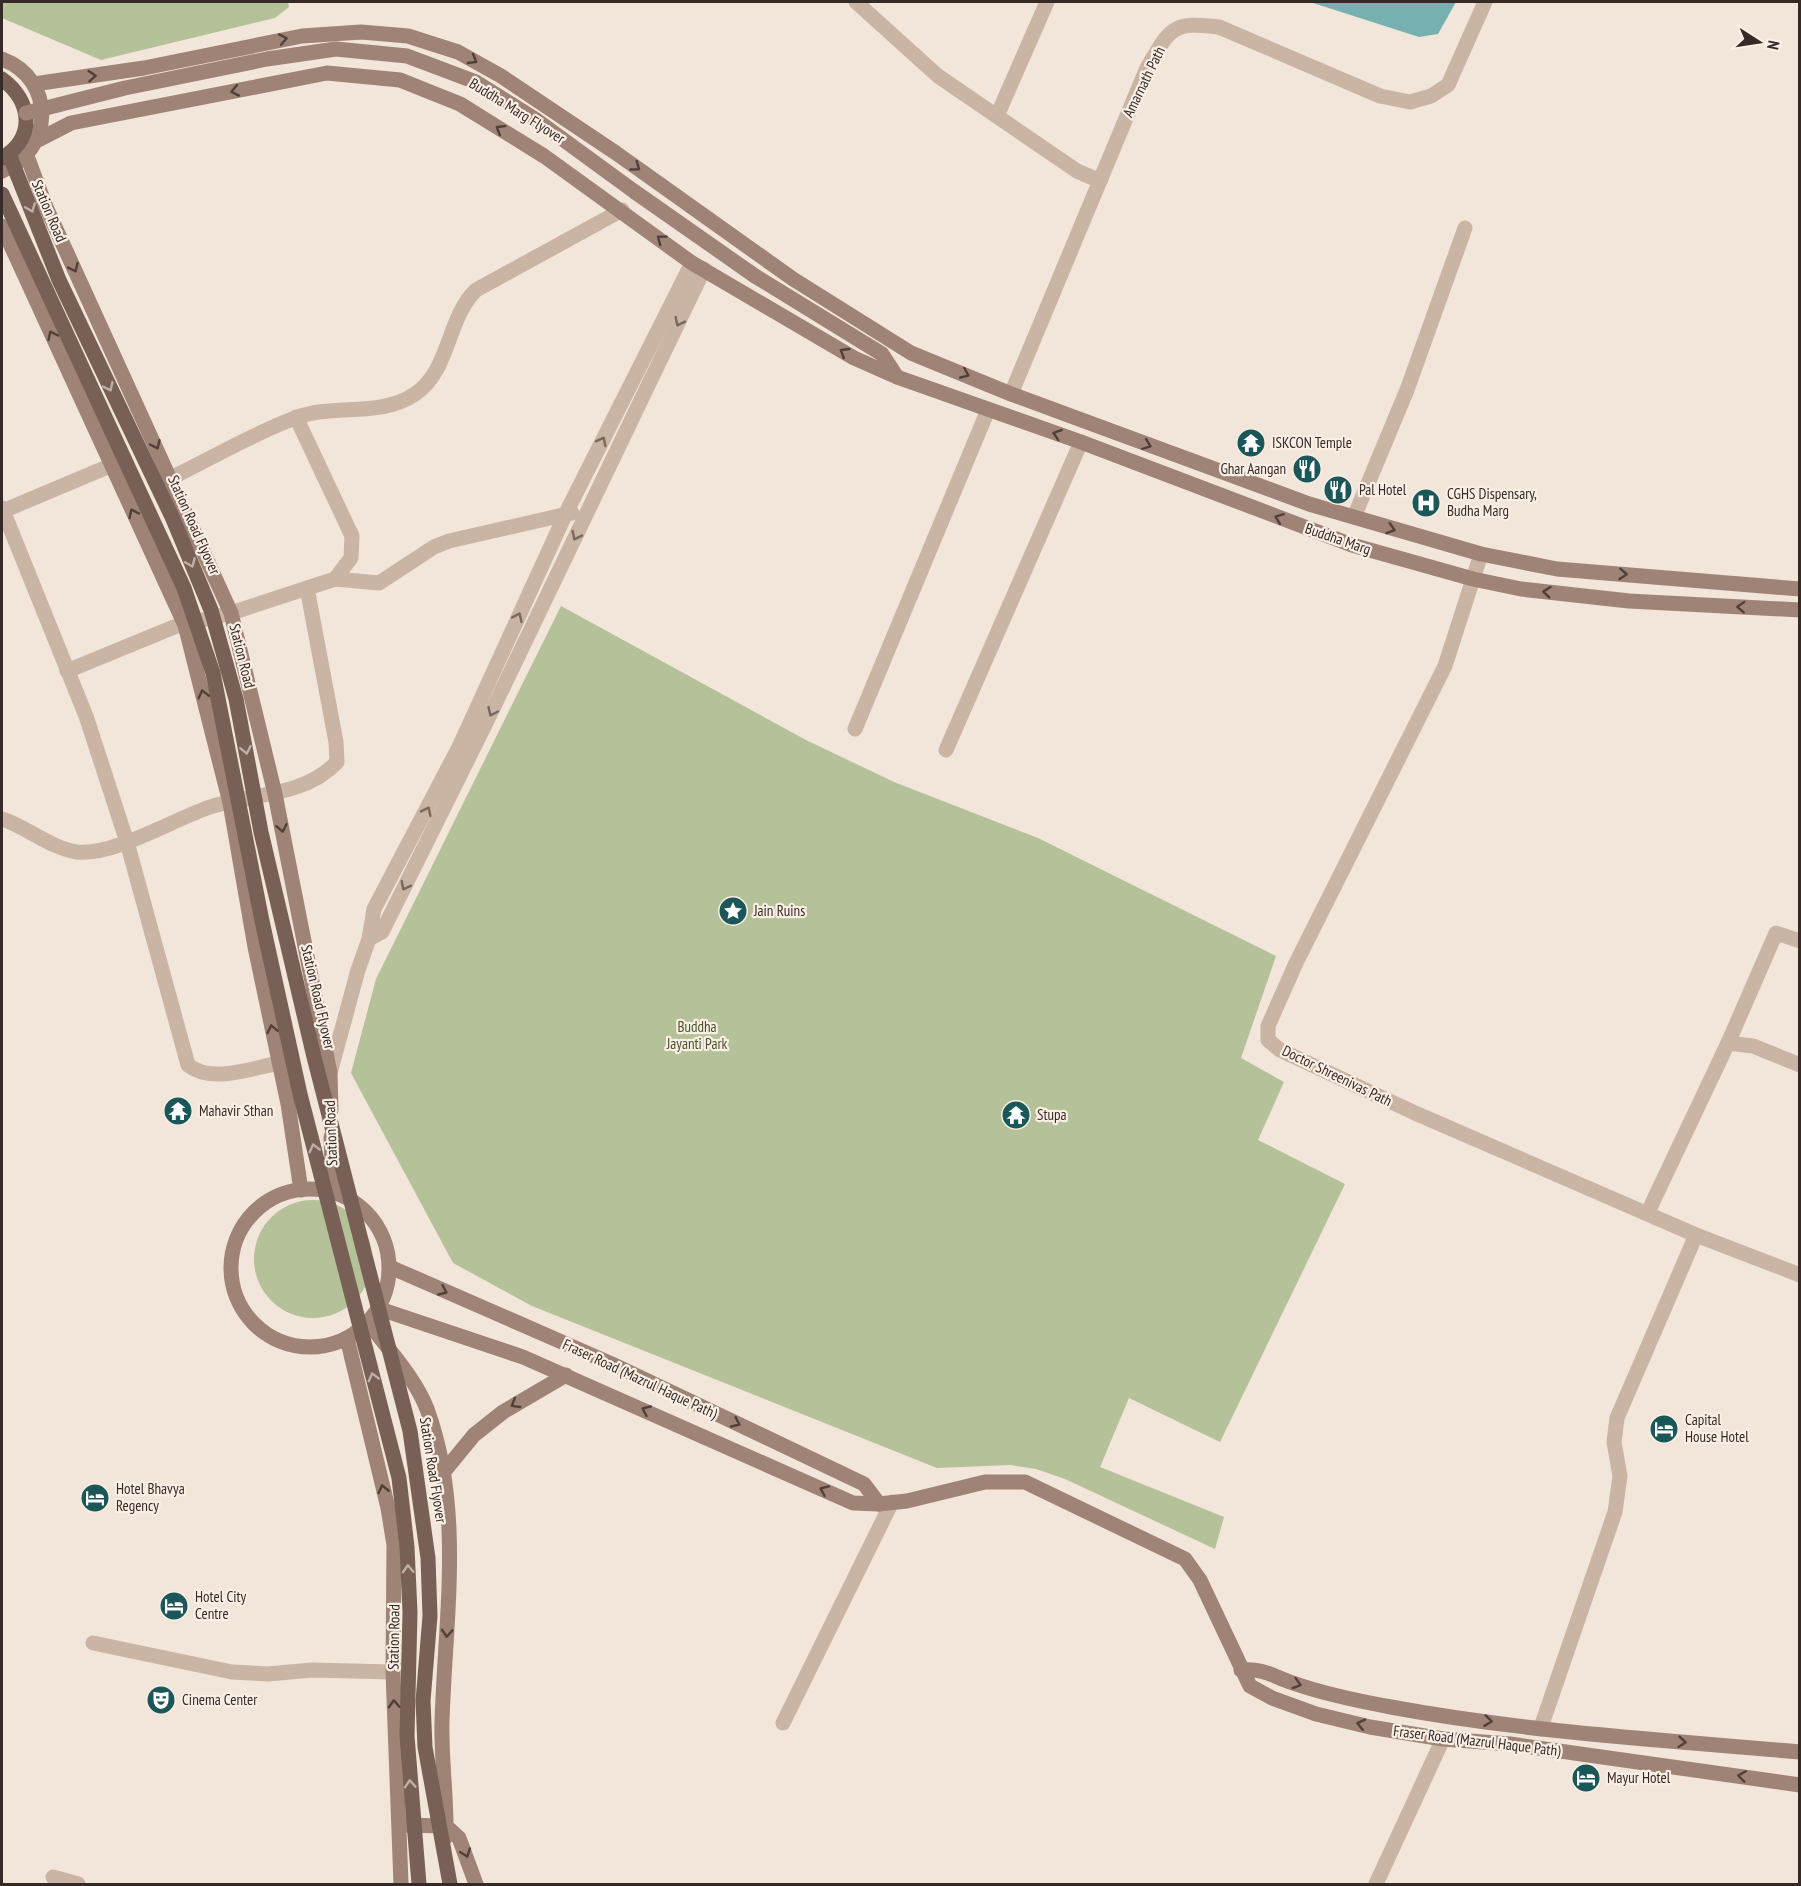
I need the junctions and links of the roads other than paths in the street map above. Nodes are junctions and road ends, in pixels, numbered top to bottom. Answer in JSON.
{"nodes":[{"id":1,"x":856,"y":2,"type":"edge"},
{"id":2,"x":1047,"y":2,"type":"edge"},
{"id":3,"x":1485,"y":2,"type":"edge"},
{"id":4,"x":2,"y":59,"type":"edge"},
{"id":5,"x":2,"y":79,"type":"edge"},
{"id":6,"x":34,"y":84,"type":"junction"},
{"id":7,"x":26,"y":113,"type":"junction"},
{"id":8,"x":997,"y":116,"type":"junction"},
{"id":9,"x":38,"y":140,"type":"junction"},
{"id":10,"x":5,"y":156,"type":"edge"},
{"id":11,"x":27,"y":156,"type":"junction"},
{"id":12,"x":2,"y":171,"type":"edge"},
{"id":13,"x":1100,"y":181,"type":"junction"},
{"id":14,"x":2,"y":194,"type":"edge"},
{"id":15,"x":622,"y":210,"type":"junction"},
{"id":16,"x":2,"y":226,"type":"edge"},
{"id":17,"x":1465,"y":228,"type":"dead end"},
{"id":18,"x":698,"y":266,"type":"junction"},
{"id":19,"x":911,"y":353,"type":"junction"},
{"id":20,"x":882,"y":354,"type":"junction"},
{"id":21,"x":897,"y":377,"type":"junction"},
{"id":22,"x":1011,"y":394,"type":"junction"},
{"id":23,"x":988,"y":410,"type":"junction"},
{"id":24,"x":296,"y":417,"type":"junction"},
{"id":25,"x":1081,"y":442,"type":"junction"},
{"id":26,"x":112,"y":465,"type":"junction"},
{"id":27,"x":171,"y":478,"type":"junction"},
{"id":28,"x":2,"y":509,"type":"edge"},
{"id":29,"x":566,"y":513,"type":"junction"},
{"id":30,"x":587,"y":514,"type":"junction"},
{"id":31,"x":1354,"y":518,"type":"junction"},
{"id":32,"x":1481,"y":554,"type":"junction"},
{"id":33,"x":336,"y":579,"type":"junction"},
{"id":34,"x":1473,"y":579,"type":"junction"},
{"id":35,"x":307,"y":588,"type":"junction"},
{"id":36,"x":1800,"y":589,"type":"edge"},
{"id":37,"x":1800,"y":610,"type":"edge"},
{"id":38,"x":231,"y":613,"type":"junction"},
{"id":39,"x":185,"y":625,"type":"junction"},
{"id":40,"x":503,"y":650,"type":"junction"},
{"id":41,"x":517,"y":658,"type":"junction"},
{"id":42,"x":67,"y":671,"type":"junction"},
{"id":43,"x":855,"y":729,"type":"dead end"},
{"id":44,"x":946,"y":750,"type":"dead end"},
{"id":45,"x":275,"y":794,"type":"junction"},
{"id":46,"x":230,"y":803,"type":"junction"},
{"id":47,"x":2,"y":819,"type":"edge"},
{"id":48,"x":127,"y":842,"type":"junction"},
{"id":49,"x":369,"y":939,"type":"junction"},
{"id":50,"x":1800,"y":941,"type":"edge"},
{"id":51,"x":1728,"y":1043,"type":"junction"},
{"id":52,"x":280,"y":1063,"type":"junction"},
{"id":53,"x":1800,"y":1065,"type":"edge"},
{"id":54,"x":330,"y":1073,"type":"junction"},
{"id":55,"x":301,"y":1190,"type":"junction"},
{"id":56,"x":333,"y":1192,"type":"junction"},
{"id":57,"x":1648,"y":1212,"type":"junction"},
{"id":58,"x":1696,"y":1234,"type":"junction"},
{"id":59,"x":390,"y":1267,"type":"junction"},
{"id":60,"x":1800,"y":1275,"type":"edge"},
{"id":61,"x":380,"y":1309,"type":"junction"},
{"id":62,"x":368,"y":1322,"type":"junction"},
{"id":63,"x":347,"y":1338,"type":"junction"},
{"id":64,"x":566,"y":1375,"type":"junction"},
{"id":65,"x":442,"y":1474,"type":"junction"},
{"id":66,"x":886,"y":1503,"type":"junction"},
{"id":67,"x":93,"y":1643,"type":"dead end"},
{"id":68,"x":1241,"y":1670,"type":"junction"},
{"id":69,"x":393,"y":1672,"type":"junction"},
{"id":70,"x":783,"y":1723,"type":"dead end"},
{"id":71,"x":1541,"y":1727,"type":"junction"},
{"id":72,"x":1443,"y":1739,"type":"junction"},
{"id":73,"x":1800,"y":1752,"type":"edge"},
{"id":74,"x":1800,"y":1785,"type":"edge"},
{"id":75,"x":398,"y":1825,"type":"junction"},
{"id":76,"x":446,"y":1826,"type":"junction"},
{"id":77,"x":53,"y":1877,"type":"dead end"},
{"id":78,"x":78,"y":1884,"type":"edge"},
{"id":79,"x":402,"y":1884,"type":"edge"},
{"id":80,"x":418,"y":1884,"type":"edge"},
{"id":81,"x":444,"y":1884,"type":"edge"},
{"id":82,"x":450,"y":1884,"type":"edge"},
{"id":83,"x":476,"y":1884,"type":"edge"},
{"id":84,"x":1376,"y":1884,"type":"edge"}],
"edges":[{"from":1,"to":8,"type":"street"},
{"from":2,"to":8,"type":"street"},
{"from":3,"to":13,"type":"street","name":"Amarnath Path"},
{"from":4,"to":6,"type":"main road"},
{"from":5,"to":7,"type":"main road"},
{"from":6,"to":9,"type":"main road"},
{"from":6,"to":19,"type":"main road","one_way":true},
{"from":7,"to":10,"type":"main road","name":"Station Road Flyover"},
{"from":7,"to":20,"type":"main road","name":"Buddha Marg Flyover","bridge":true},
{"from":8,"to":13,"type":"street"},
{"from":9,"to":11,"type":"main road"},
{"from":15,"to":9,"type":"main road","name":"Buddha Marg","one_way":true},
{"from":10,"to":82,"type":"main road","name":"Station Road Flyover","one_way":true,"bridge":true},
{"from":11,"to":12,"type":"main road"},
{"from":11,"to":27,"type":"main road","name":"Station Road","one_way":true},
{"from":13,"to":22,"type":"street","name":"Amarnath Path"},
{"from":80,"to":14,"type":"main road","one_way":true,"bridge":true},
{"from":18,"to":15,"type":"main road","name":"Buddha Marg","one_way":true},
{"from":15,"to":24,"type":"street"},
{"from":26,"to":16,"type":"main road","one_way":true},
{"from":17,"to":31,"type":"street"},
{"from":21,"to":18,"type":"main road","name":"Buddha Marg","one_way":true},
{"from":29,"to":18,"type":"street","one_way":true},
{"from":18,"to":30,"type":"street","one_way":true},
{"from":19,"to":20,"type":"main road"},
{"from":19,"to":22,"type":"main road","name":"Buddha Marg","one_way":true},
{"from":20,"to":21,"type":"main road","name":"Buddha Marg Flyover"},
{"from":21,"to":23,"type":"main road","name":"Buddha Marg"},
{"from":22,"to":31,"type":"main road","name":"Buddha Marg","one_way":true},
{"from":25,"to":23,"type":"main road","name":"Buddha Marg","one_way":true},
{"from":23,"to":43,"type":"street"},
{"from":24,"to":27,"type":"street"},
{"from":24,"to":33,"type":"street"},
{"from":34,"to":25,"type":"main road","name":"Buddha Marg","one_way":true},
{"from":25,"to":44,"type":"street"},
{"from":26,"to":28,"type":"street"},
{"from":39,"to":26,"type":"main road","one_way":true},
{"from":27,"to":38,"type":"main road","name":"Station Road"},
{"from":28,"to":42,"type":"street"},
{"from":29,"to":30,"type":"street"},
{"from":29,"to":33,"type":"street"},
{"from":40,"to":29,"type":"street","one_way":true},
{"from":30,"to":41,"type":"street","one_way":true},
{"from":31,"to":32,"type":"main road","name":"Buddha Marg","one_way":true},
{"from":32,"to":34,"type":"street","name":"Doctor Shreenivas Path"},
{"from":32,"to":36,"type":"main road","name":"Buddha Marg","one_way":true},
{"from":33,"to":35,"type":"street"},
{"from":37,"to":34,"type":"main road","name":"Buddha Marg","one_way":true},
{"from":34,"to":57,"type":"street","name":"Doctor Shreenivas Path"},
{"from":35,"to":38,"type":"street"},
{"from":35,"to":45,"type":"street"},
{"from":38,"to":39,"type":"street"},
{"from":38,"to":45,"type":"main road","name":"Station Road"},
{"from":39,"to":42,"type":"street"},
{"from":46,"to":39,"type":"main road","one_way":true},
{"from":40,"to":41,"type":"street"},
{"from":49,"to":40,"type":"street","one_way":true},
{"from":41,"to":49,"type":"street","one_way":true},
{"from":42,"to":48,"type":"street"},
{"from":45,"to":46,"type":"street"},
{"from":45,"to":54,"type":"main road","name":"Station Road","one_way":true},
{"from":46,"to":48,"type":"street"},
{"from":52,"to":46,"type":"main road","one_way":true},
{"from":47,"to":48,"type":"street"},
{"from":48,"to":52,"type":"street"},
{"from":49,"to":54,"type":"street"},
{"from":50,"to":51,"type":"street"},
{"from":51,"to":53,"type":"street"},
{"from":51,"to":57,"type":"street"},
{"from":52,"to":55,"type":"main road"},
{"from":54,"to":56,"type":"main road","name":"Station Road"},
{"from":55,"to":56,"type":"main road"},
{"from":55,"to":63,"type":"main road"},
{"from":56,"to":59,"type":"main road"},
{"from":57,"to":58,"type":"street","name":"Doctor Shreenivas Path"},
{"from":58,"to":60,"type":"street","name":"Doctor Shreenivas Path"},
{"from":58,"to":71,"type":"street"},
{"from":59,"to":61,"type":"main road"},
{"from":59,"to":66,"type":"main road","name":"Fraser Road (Mazrul Haque Path)","one_way":true},
{"from":61,"to":62,"type":"main road"},
{"from":61,"to":64,"type":"main road","name":"Fraser Road (Mazrul Haque Path)"},
{"from":62,"to":63,"type":"main road"},
{"from":62,"to":65,"type":"main road"},
{"from":69,"to":63,"type":"main road","name":"Station Road","one_way":true},
{"from":64,"to":65,"type":"main road","one_way":true},
{"from":66,"to":64,"type":"main road","name":"Fraser Road (Mazrul Haque Path)","one_way":true},
{"from":65,"to":76,"type":"main road","one_way":true},
{"from":66,"to":68,"type":"main road","name":"Fraser Road (Mazrul Haque Path)"},
{"from":66,"to":70,"type":"street"},
{"from":67,"to":69,"type":"street"},
{"from":68,"to":71,"type":"main road","name":"Fraser Road (Mazrul Haque Path)","one_way":true},
{"from":72,"to":68,"type":"main road","name":"Fraser Road (Mazrul Haque Path)","one_way":true},
{"from":75,"to":69,"type":"main road","name":"Station Road","one_way":true},
{"from":71,"to":73,"type":"main road","name":"Fraser Road (Mazrul Haque Path)","one_way":true},
{"from":74,"to":72,"type":"main road","name":"Fraser Road (Mazrul Haque Path)","one_way":true},
{"from":72,"to":84,"type":"street"},
{"from":75,"to":76,"type":"main road"},
{"from":75,"to":79,"type":"main road","name":"Station Road"},
{"from":76,"to":81,"type":"main road"},
{"from":76,"to":83,"type":"main road","one_way":true},
{"from":77,"to":78,"type":"street"}]}
